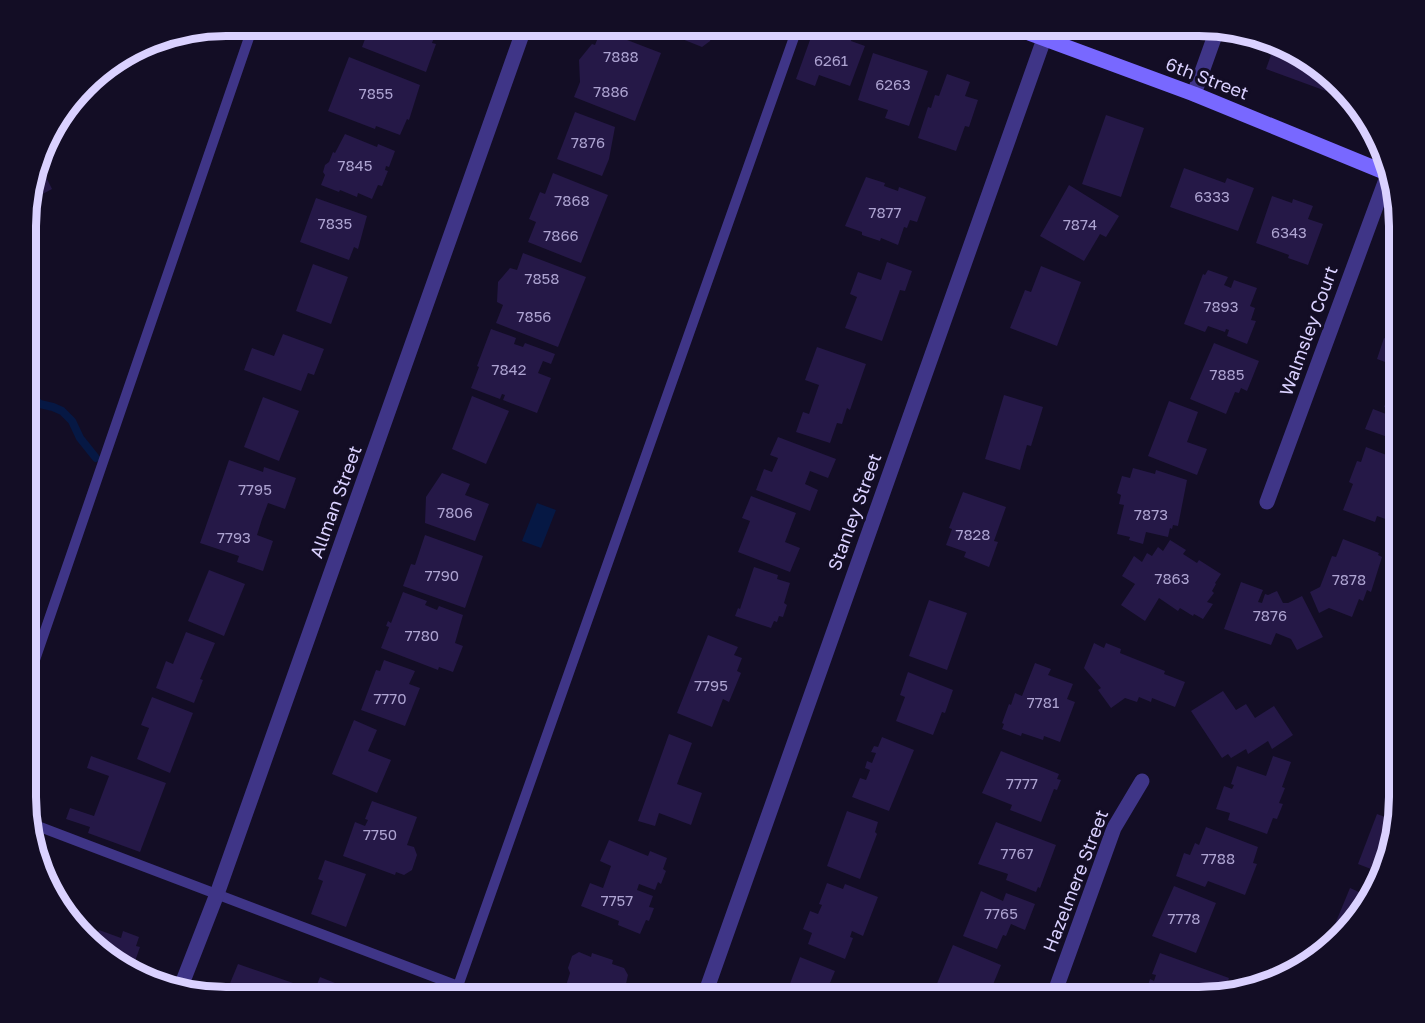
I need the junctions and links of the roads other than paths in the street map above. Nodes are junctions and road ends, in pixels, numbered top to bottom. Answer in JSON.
{"nodes":[{"id":1,"x":250,"y":36,"type":"edge"},
{"id":2,"x":521,"y":36,"type":"edge"},
{"id":3,"x":794,"y":36,"type":"edge"},
{"id":4,"x":1036,"y":36,"type":"edge"},
{"id":5,"x":1215,"y":37,"type":"edge"},
{"id":6,"x":1044,"y":39,"type":"junction"},
{"id":7,"x":1194,"y":94,"type":"junction"},
{"id":8,"x":1381,"y":171,"type":"edge"},
{"id":9,"x":1384,"y":184,"type":"edge"},
{"id":10,"x":1267,"y":502,"type":"dead end"},
{"id":11,"x":36,"y":656,"type":"edge"},
{"id":12,"x":1142,"y":781,"type":"dead end"},
{"id":13,"x":39,"y":826,"type":"edge"},
{"id":14,"x":217,"y":894,"type":"junction"},
{"id":15,"x":183,"y":982,"type":"edge"},
{"id":16,"x":708,"y":987,"type":"edge"},
{"id":17,"x":1057,"y":987,"type":"edge"}],
"edges":[{"from":1,"to":11,"type":"lane"},
{"from":2,"to":14,"type":"street","name":"Allman Street"},
{"from":3,"to":14,"type":"lane"},
{"from":4,"to":6,"type":"street","name":"6th Street"},
{"from":5,"to":7,"type":"street"},
{"from":6,"to":7,"type":"street","name":"6th Street"},
{"from":6,"to":16,"type":"street","name":"Stanley Street"},
{"from":7,"to":8,"type":"street","name":"6th Street"},
{"from":9,"to":10,"type":"street","name":"Walmsley Court"},
{"from":12,"to":17,"type":"street","name":"Hazelmere Street"},
{"from":13,"to":14,"type":"lane"},
{"from":14,"to":15,"type":"street","name":"Allman Street"}]}
